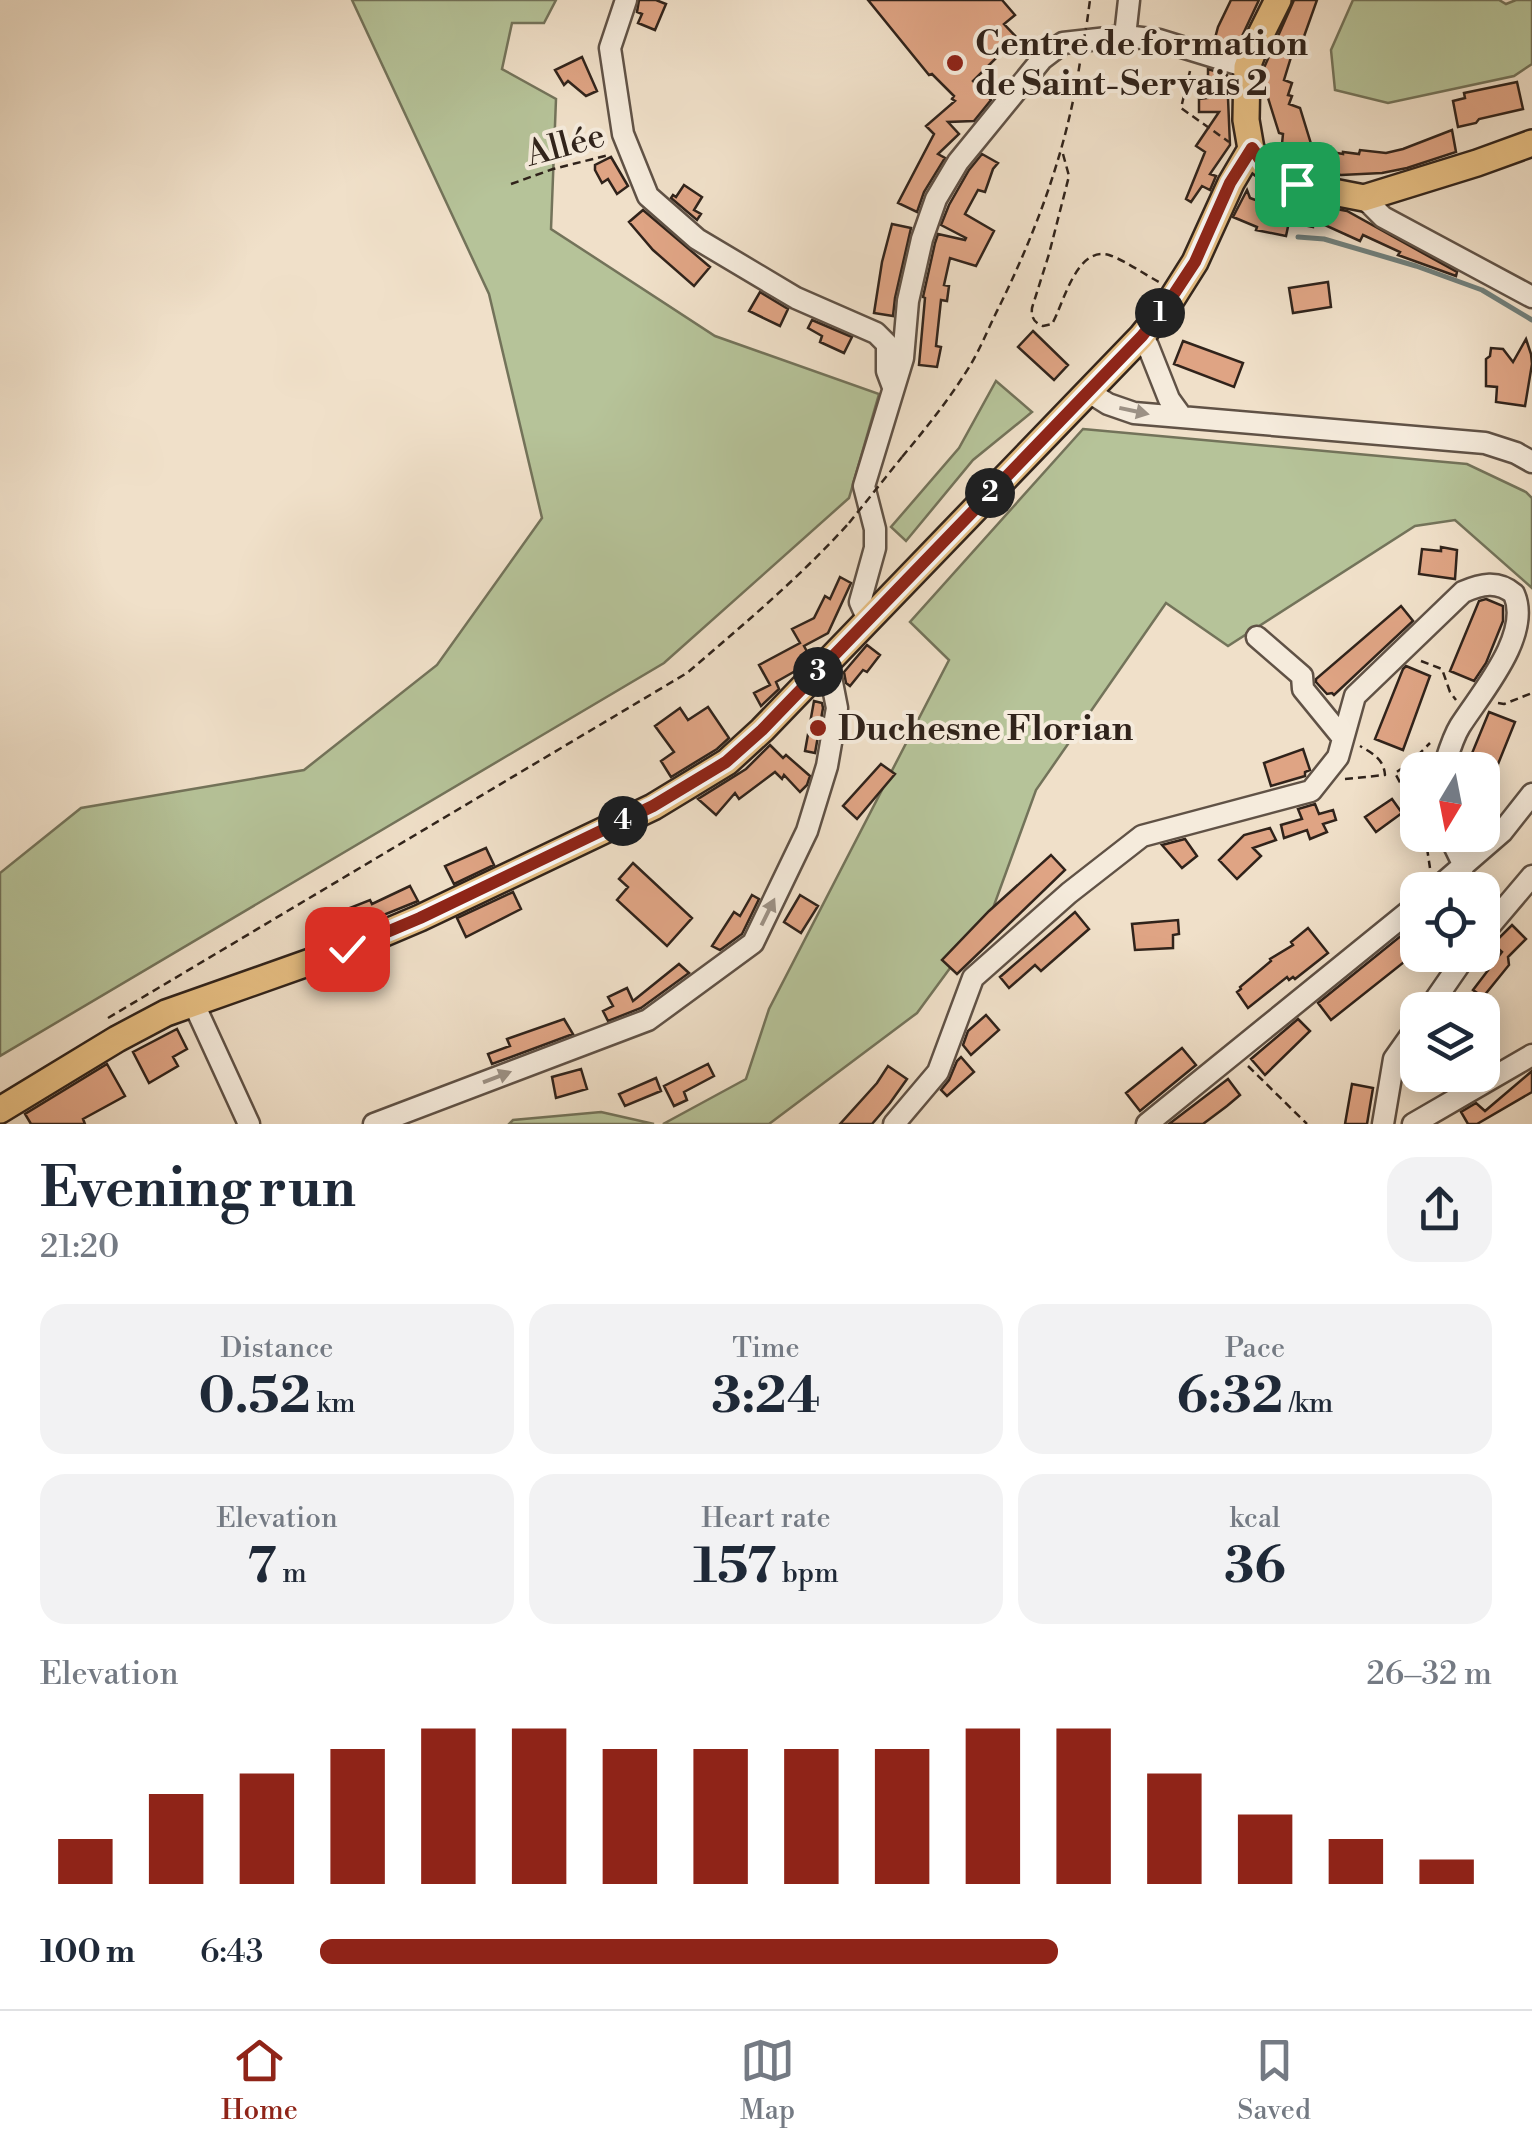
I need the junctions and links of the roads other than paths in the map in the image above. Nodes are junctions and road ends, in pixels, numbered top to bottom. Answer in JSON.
{"nodes":[{"id":1,"x":626,"y":0,"type":"edge"},
{"id":2,"x":1129,"y":0,"type":"edge"},
{"id":3,"x":1278,"y":0,"type":"edge"},
{"id":4,"x":1125,"y":36,"type":"junction"},
{"id":5,"x":1248,"y":67,"type":"junction"},
{"id":6,"x":1532,"y":143,"type":"edge"},
{"id":7,"x":1252,"y":148,"type":"junction"},
{"id":8,"x":1364,"y":198,"type":"junction"},
{"id":9,"x":1532,"y":297,"type":"edge"},
{"id":10,"x":1142,"y":336,"type":"junction"},
{"id":11,"x":894,"y":389,"type":"junction"},
{"id":12,"x":1089,"y":392,"type":"junction"},
{"id":13,"x":1182,"y":417,"type":"junction"},
{"id":14,"x":1532,"y":462,"type":"edge"},
{"id":15,"x":868,"y":620,"type":"junction"},
{"id":16,"x":1258,"y":637,"type":"dead end"},
{"id":17,"x":828,"y":662,"type":"junction"},
{"id":18,"x":1343,"y":738,"type":"junction"},
{"id":19,"x":1450,"y":752,"type":"edge"},
{"id":20,"x":1532,"y":794,"type":"edge"},
{"id":21,"x":1458,"y":852,"type":"edge"},
{"id":22,"x":1464,"y":866,"type":"junction"},
{"id":23,"x":1452,"y":872,"type":"edge"},
{"id":24,"x":1532,"y":876,"type":"edge"},
{"id":25,"x":1500,"y":914,"type":"edge"},
{"id":26,"x":1400,"y":918,"type":"edge"},
{"id":27,"x":193,"y":1002,"type":"junction"},
{"id":28,"x":1400,"y":1051,"type":"edge"},
{"id":29,"x":1532,"y":1055,"type":"edge"},
{"id":30,"x":0,"y":1110,"type":"edge"},
{"id":31,"x":1156,"y":1121,"type":"edge"},
{"id":32,"x":249,"y":1124,"type":"edge"},
{"id":33,"x":374,"y":1124,"type":"edge"},
{"id":34,"x":894,"y":1124,"type":"edge"},
{"id":35,"x":1383,"y":1124,"type":"edge"},
{"id":36,"x":1414,"y":1124,"type":"edge"}],
"edges":[{"from":1,"to":11,"type":"street"},
{"from":2,"to":4,"type":"street"},
{"from":3,"to":5,"type":"main road"},
{"from":4,"to":5,"type":"street"},
{"from":4,"to":11,"type":"street"},
{"from":5,"to":7,"type":"main road"},
{"from":6,"to":8,"type":"main road"},
{"from":7,"to":8,"type":"main road"},
{"from":7,"to":10,"type":"main road"},
{"from":8,"to":9,"type":"street"},
{"from":10,"to":12,"type":"main road"},
{"from":10,"to":13,"type":"street"},
{"from":11,"to":15,"type":"street"},
{"from":12,"to":13,"type":"street","one_way":true},
{"from":12,"to":15,"type":"main road"},
{"from":13,"to":14,"type":"street"},
{"from":15,"to":17,"type":"main road"},
{"from":16,"to":18,"type":"street"},
{"from":17,"to":27,"type":"main road"},
{"from":33,"to":17,"type":"street","one_way":true},
{"from":18,"to":19,"type":"street"},
{"from":18,"to":34,"type":"street"},
{"from":20,"to":22,"type":"street"},
{"from":21,"to":22,"type":"street"},
{"from":22,"to":23,"type":"street"},
{"from":24,"to":25,"type":"street"},
{"from":26,"to":31,"type":"street"},
{"from":27,"to":30,"type":"main road"},
{"from":27,"to":32,"type":"street"},
{"from":28,"to":35,"type":"street"},
{"from":29,"to":36,"type":"street"}]}
